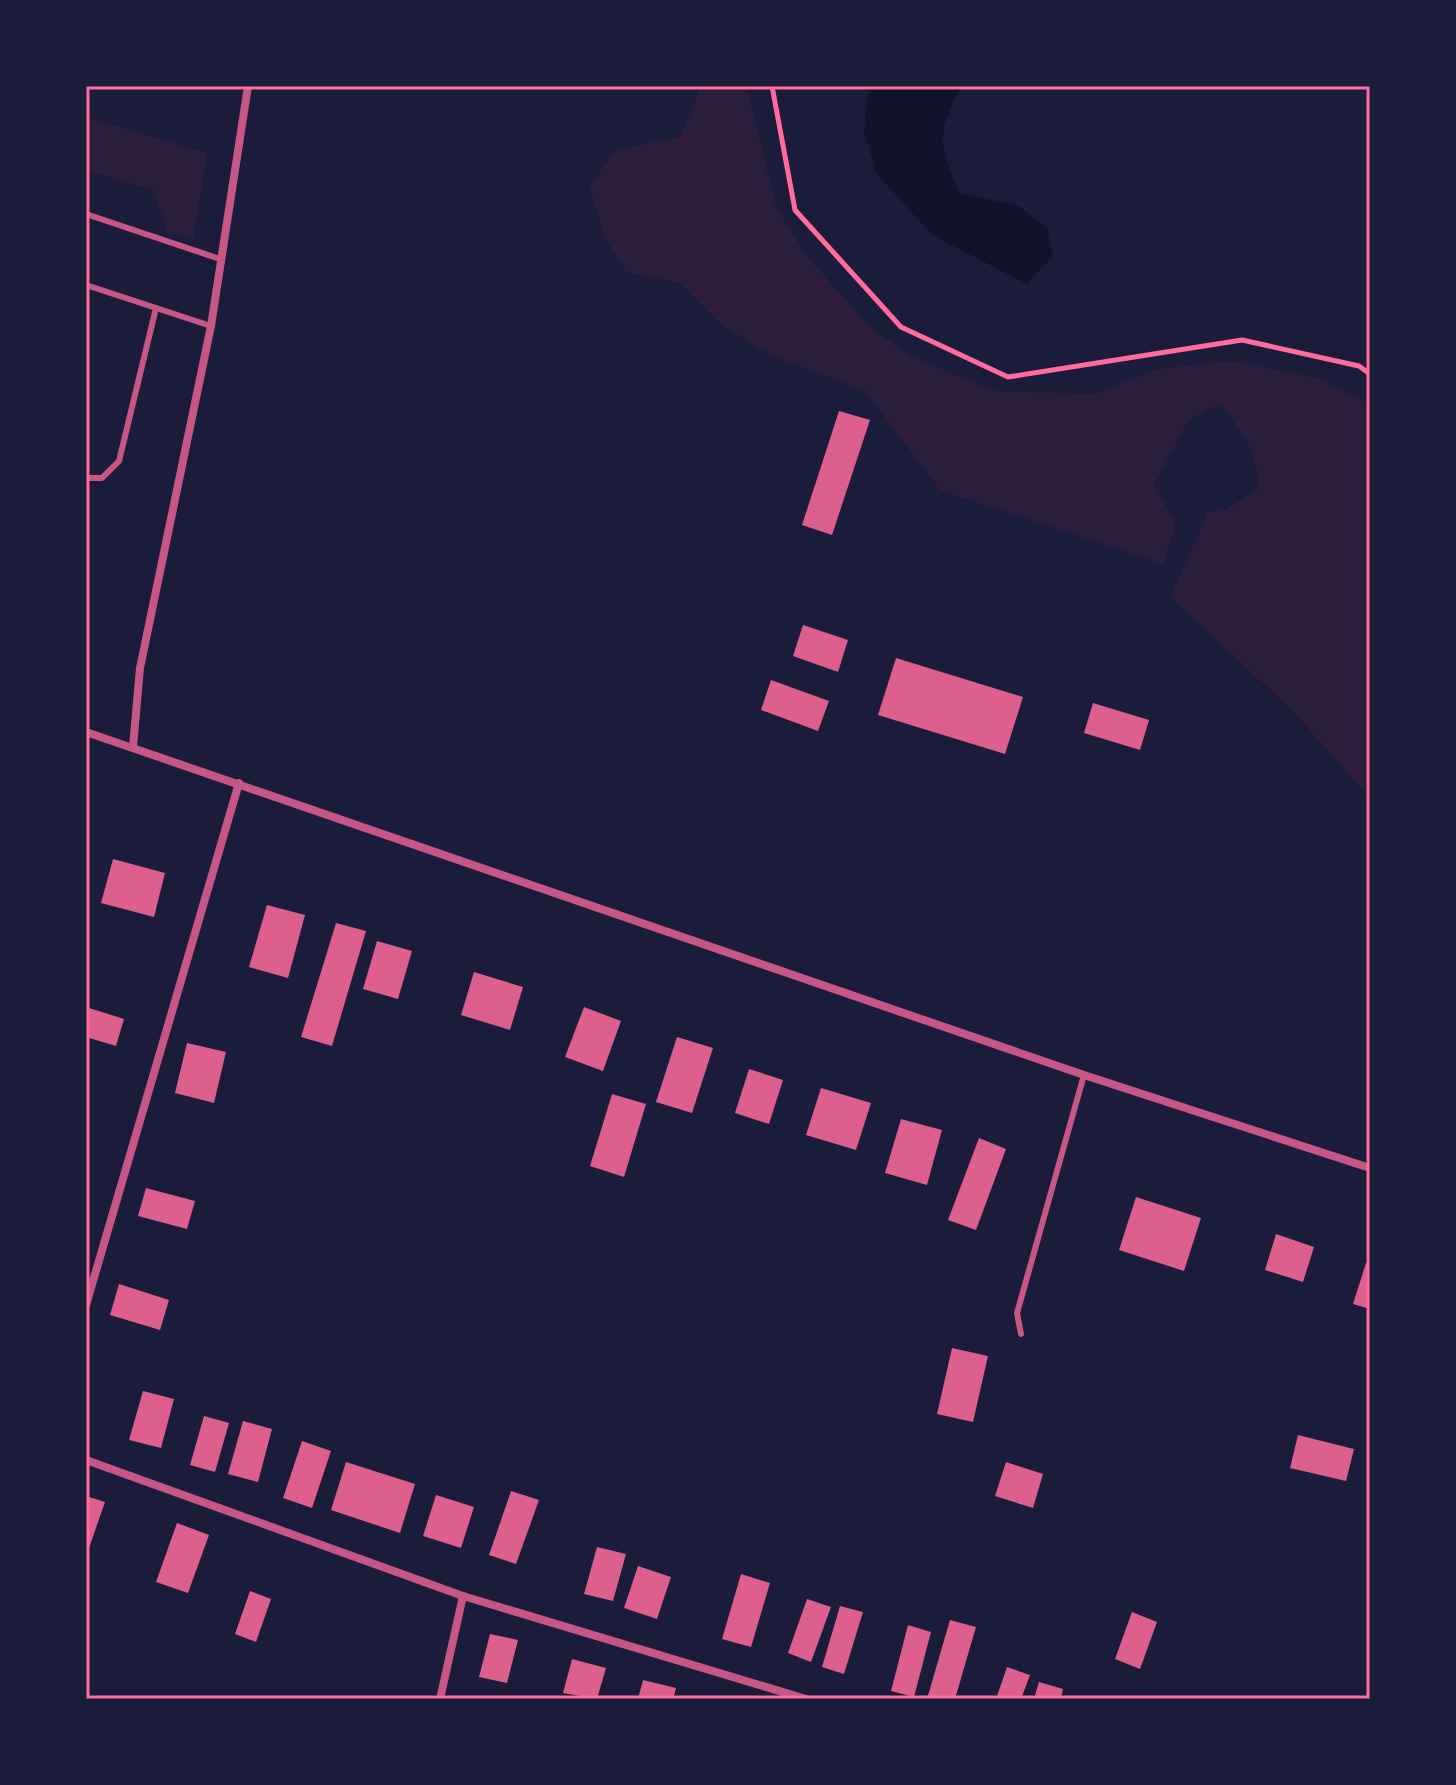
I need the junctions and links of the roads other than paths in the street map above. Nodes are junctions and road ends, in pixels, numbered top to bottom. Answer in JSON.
{"nodes":[{"id":1,"x":248,"y":86,"type":"edge"},
{"id":2,"x":86,"y":214,"type":"edge"},
{"id":3,"x":220,"y":259,"type":"junction"},
{"id":4,"x":86,"y":285,"type":"edge"},
{"id":5,"x":156,"y":308,"type":"junction"},
{"id":6,"x":211,"y":326,"type":"junction"},
{"id":7,"x":86,"y":478,"type":"edge"},
{"id":8,"x":86,"y":732,"type":"edge"},
{"id":9,"x":133,"y":747,"type":"junction"},
{"id":10,"x":239,"y":783,"type":"junction"},
{"id":11,"x":1084,"y":1075,"type":"junction"},
{"id":12,"x":1370,"y":1168,"type":"edge"},
{"id":13,"x":86,"y":1305,"type":"edge"},
{"id":14,"x":1021,"y":1334,"type":"dead end"},
{"id":15,"x":86,"y":1460,"type":"edge"},
{"id":16,"x":463,"y":1596,"type":"junction"},
{"id":17,"x":440,"y":1699,"type":"edge"},
{"id":18,"x":806,"y":1699,"type":"edge"}],
"edges":[{"from":1,"to":3,"type":"street"},
{"from":2,"to":3,"type":"lane"},
{"from":3,"to":6,"type":"street"},
{"from":4,"to":5,"type":"lane"},
{"from":5,"to":6,"type":"lane"},
{"from":5,"to":7,"type":"lane"},
{"from":6,"to":9,"type":"street"},
{"from":8,"to":9,"type":"street"},
{"from":9,"to":10,"type":"street"},
{"from":10,"to":11,"type":"street"},
{"from":10,"to":13,"type":"street"},
{"from":11,"to":12,"type":"street"},
{"from":11,"to":14,"type":"lane"},
{"from":15,"to":16,"type":"street"},
{"from":16,"to":17,"type":"street"},
{"from":16,"to":18,"type":"street"}]}
